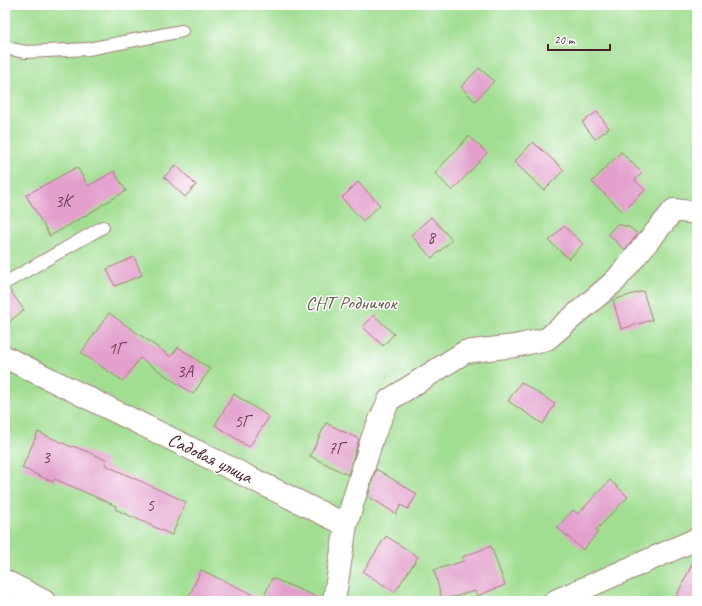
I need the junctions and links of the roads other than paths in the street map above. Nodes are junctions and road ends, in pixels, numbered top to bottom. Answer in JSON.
{"nodes":[{"id":1,"x":182,"y":31,"type":"dead end"},
{"id":2,"x":5,"y":48,"type":"edge"},
{"id":3,"x":697,"y":213,"type":"edge"},
{"id":4,"x":103,"y":227,"type":"dead end"},
{"id":5,"x":5,"y":283,"type":"edge"},
{"id":6,"x":5,"y":357,"type":"edge"},
{"id":7,"x":346,"y":525,"type":"junction"},
{"id":8,"x":697,"y":538,"type":"edge"},
{"id":9,"x":5,"y":581,"type":"edge"},
{"id":10,"x":44,"y":601,"type":"edge"},
{"id":11,"x":334,"y":601,"type":"edge"},
{"id":12,"x":555,"y":601,"type":"edge"}],
"edges":[{"from":1,"to":2,"type":"lane"},
{"from":3,"to":7,"type":"street"},
{"from":4,"to":5,"type":"lane"},
{"from":6,"to":7,"type":"street","name":"Садовая улица"},
{"from":7,"to":11,"type":"street"},
{"from":8,"to":12,"type":"street"},
{"from":9,"to":10,"type":"street"}]}
